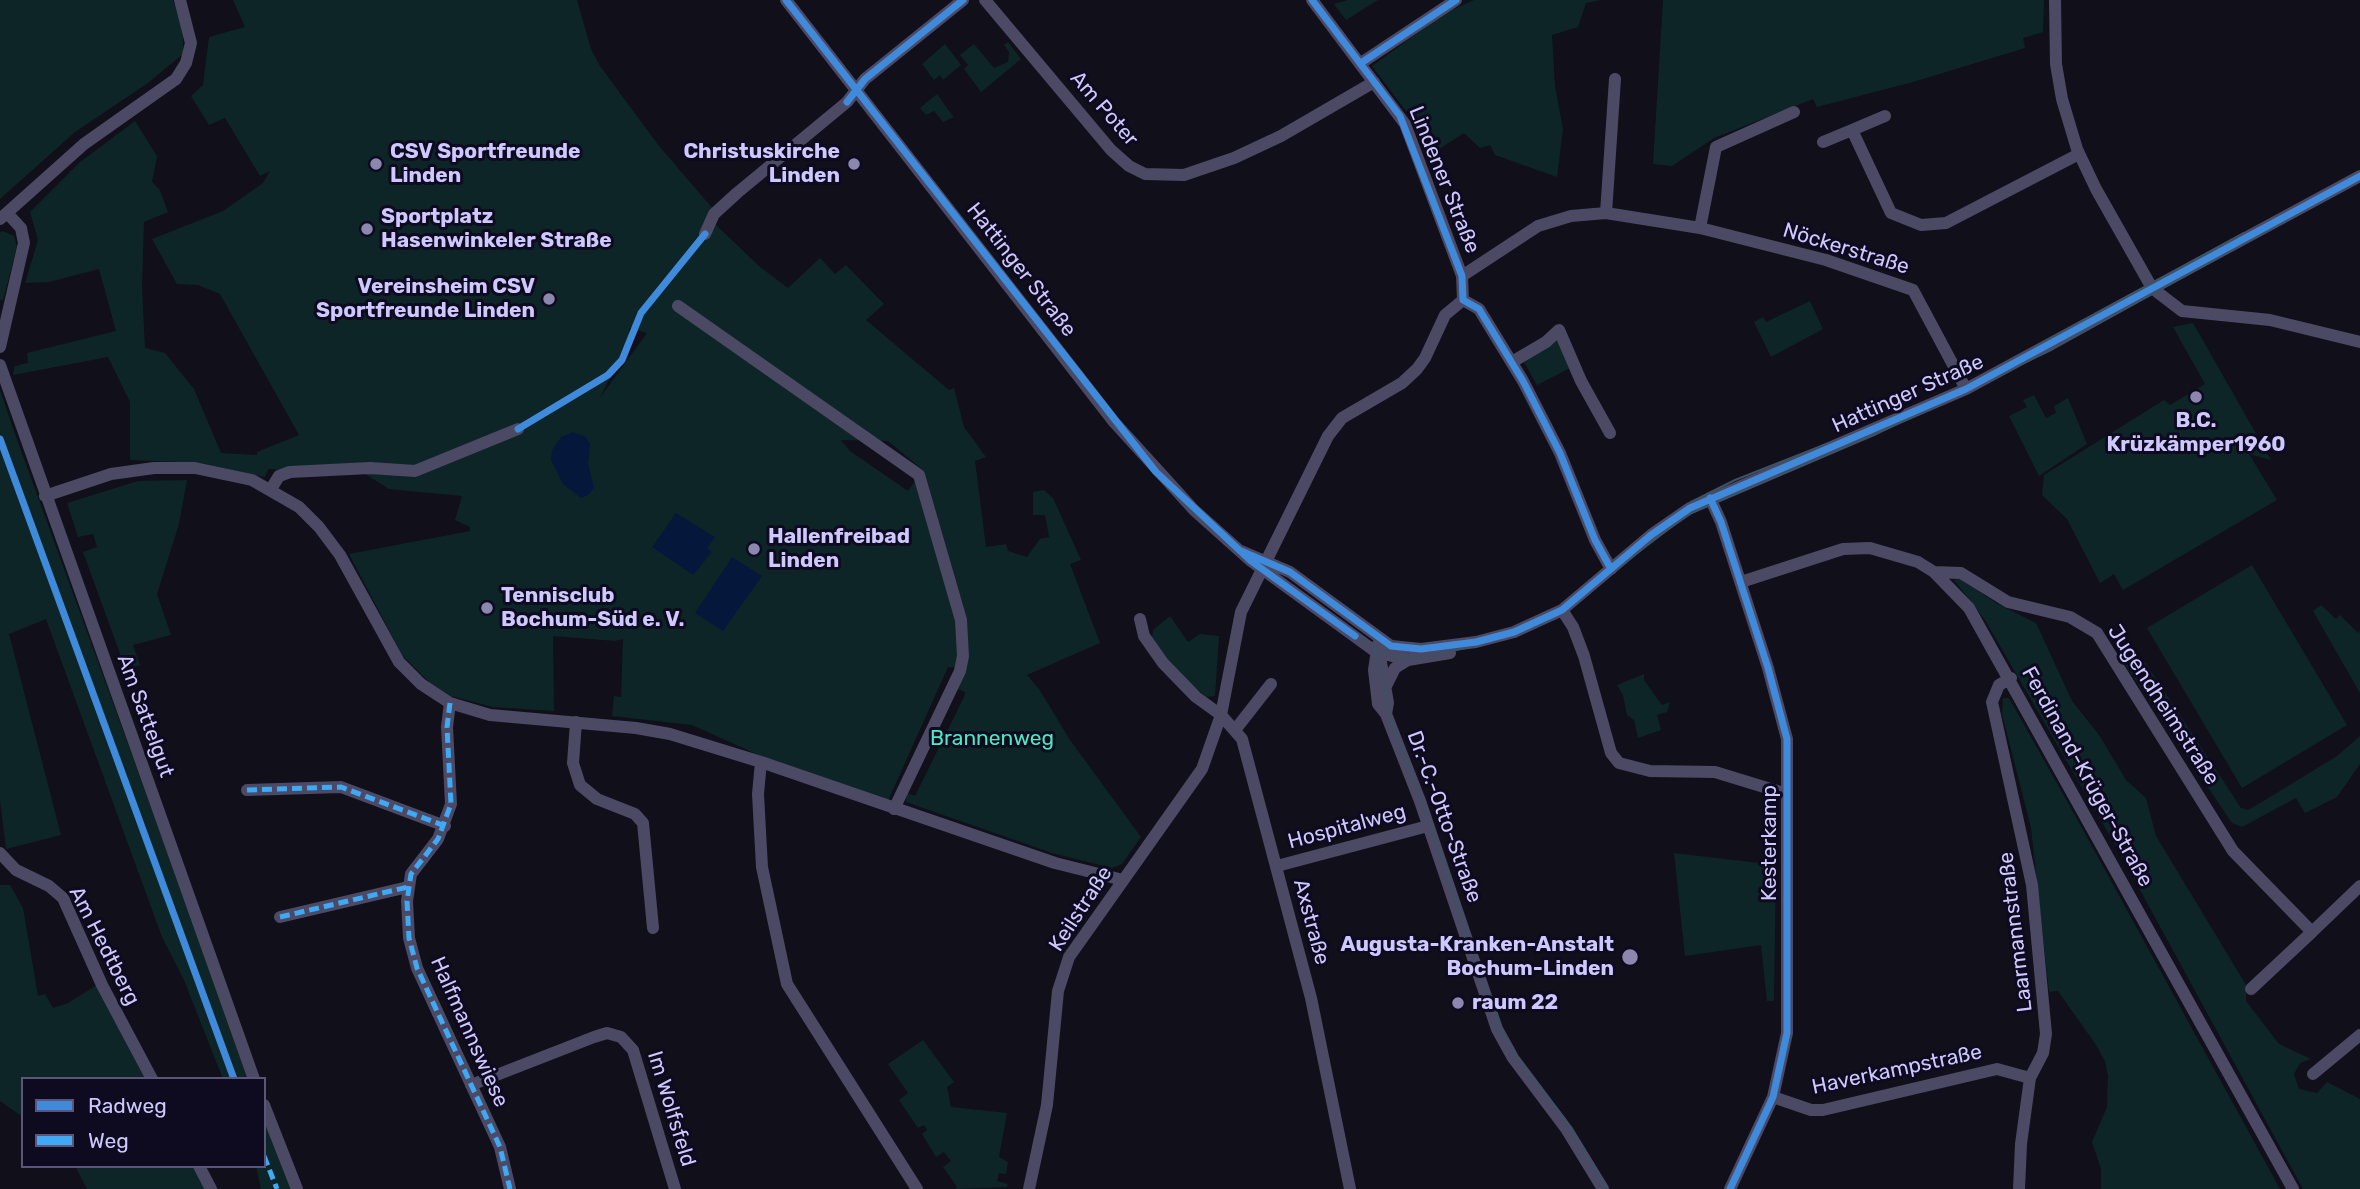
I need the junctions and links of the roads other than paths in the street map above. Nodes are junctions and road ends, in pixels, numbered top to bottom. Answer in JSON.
{"nodes":[{"id":1,"x":180,"y":0,"type":"edge"},
{"id":2,"x":786,"y":0,"type":"edge"},
{"id":3,"x":963,"y":0,"type":"edge"},
{"id":4,"x":985,"y":0,"type":"edge"},
{"id":5,"x":1312,"y":0,"type":"edge"},
{"id":6,"x":1456,"y":0,"type":"edge"},
{"id":7,"x":2055,"y":0,"type":"edge"},
{"id":8,"x":949,"y":4,"type":"edge"},
{"id":9,"x":1361,"y":63,"type":"junction"},
{"id":10,"x":1615,"y":79,"type":"dead end"},
{"id":11,"x":1374,"y":82,"type":"junction"},
{"id":12,"x":856,"y":90,"type":"junction"},
{"id":13,"x":1794,"y":112,"type":"dead end"},
{"id":14,"x":1885,"y":116,"type":"dead end"},
{"id":15,"x":1852,"y":130,"type":"junction"},
{"id":16,"x":1823,"y":142,"type":"dead end"},
{"id":17,"x":2079,"y":154,"type":"junction"},
{"id":18,"x":2360,"y":176,"type":"edge"},
{"id":19,"x":1606,"y":213,"type":"junction"},
{"id":20,"x":3,"y":216,"type":"edge"},
{"id":21,"x":1700,"y":228,"type":"junction"},
{"id":22,"x":705,"y":234,"type":"dead end"},
{"id":23,"x":1462,"y":276,"type":"junction"},
{"id":24,"x":2152,"y":288,"type":"junction"},
{"id":25,"x":1463,"y":300,"type":"junction"},
{"id":26,"x":678,"y":306,"type":"dead end"},
{"id":27,"x":2360,"y":342,"type":"edge"},
{"id":28,"x":0,"y":347,"type":"edge"},
{"id":29,"x":1512,"y":362,"type":"junction"},
{"id":30,"x":0,"y":365,"type":"edge"},
{"id":31,"x":1966,"y":389,"type":"junction"},
{"id":32,"x":518,"y":429,"type":"dead end"},
{"id":33,"x":1610,"y":433,"type":"dead end"},
{"id":34,"x":271,"y":489,"type":"junction"},
{"id":35,"x":46,"y":496,"type":"junction"},
{"id":36,"x":1710,"y":498,"type":"junction"},
{"id":37,"x":1263,"y":564,"type":"junction"},
{"id":38,"x":1611,"y":569,"type":"junction"},
{"id":39,"x":1934,"y":572,"type":"junction"},
{"id":40,"x":1741,"y":582,"type":"junction"},
{"id":41,"x":1562,"y":610,"type":"junction"},
{"id":42,"x":1140,"y":619,"type":"dead end"},
{"id":43,"x":1476,"y":642,"type":"junction"},
{"id":44,"x":1379,"y":649,"type":"junction"},
{"id":45,"x":1408,"y":660,"type":"junction"},
{"id":46,"x":2011,"y":678,"type":"junction"},
{"id":47,"x":1271,"y":684,"type":"dead end"},
{"id":48,"x":1384,"y":689,"type":"junction"},
{"id":49,"x":450,"y":703,"type":"junction"},
{"id":50,"x":1386,"y":714,"type":"junction"},
{"id":51,"x":1221,"y":715,"type":"junction"},
{"id":52,"x":576,"y":722,"type":"junction"},
{"id":53,"x":1235,"y":730,"type":"junction"},
{"id":54,"x":761,"y":762,"type":"junction"},
{"id":55,"x":247,"y":790,"type":"dead end"},
{"id":56,"x":1787,"y":794,"type":"junction"},
{"id":57,"x":894,"y":809,"type":"junction"},
{"id":58,"x":1428,"y":825,"type":"junction"},
{"id":59,"x":445,"y":826,"type":"junction"},
{"id":60,"x":0,"y":853,"type":"edge"},
{"id":61,"x":1276,"y":866,"type":"junction"},
{"id":62,"x":1123,"y":880,"type":"junction"},
{"id":63,"x":2360,"y":886,"type":"edge"},
{"id":64,"x":408,"y":887,"type":"junction"},
{"id":65,"x":280,"y":917,"type":"dead end"},
{"id":66,"x":653,"y":928,"type":"dead end"},
{"id":67,"x":2312,"y":932,"type":"junction"},
{"id":68,"x":2251,"y":989,"type":"dead end"},
{"id":69,"x":2360,"y":1034,"type":"edge"},
{"id":70,"x":2313,"y":1074,"type":"dead end"},
{"id":71,"x":151,"y":1077,"type":"edge"},
{"id":72,"x":253,"y":1077,"type":"edge"},
{"id":73,"x":2029,"y":1078,"type":"junction"},
{"id":74,"x":471,"y":1084,"type":"junction"},
{"id":75,"x":1773,"y":1097,"type":"junction"},
{"id":76,"x":266,"y":1110,"type":"edge"},
{"id":77,"x":200,"y":1168,"type":"edge"},
{"id":78,"x":211,"y":1189,"type":"edge"},
{"id":79,"x":297,"y":1189,"type":"edge"},
{"id":80,"x":510,"y":1189,"type":"edge"},
{"id":81,"x":675,"y":1189,"type":"edge"},
{"id":82,"x":916,"y":1189,"type":"edge"},
{"id":83,"x":1029,"y":1189,"type":"edge"},
{"id":84,"x":1350,"y":1189,"type":"edge"},
{"id":85,"x":1603,"y":1189,"type":"edge"},
{"id":86,"x":1730,"y":1189,"type":"edge"},
{"id":87,"x":2019,"y":1189,"type":"edge"},
{"id":88,"x":2292,"y":1189,"type":"edge"}],
"edges":[{"from":1,"to":20,"type":"street"},
{"from":2,"to":12,"type":"street","name":"Hattinger Straße"},
{"from":3,"to":8,"type":"street"},
{"from":4,"to":11,"type":"street","name":"Am Poter"},
{"from":5,"to":9,"type":"street","name":"Lindener Straße"},
{"from":6,"to":9,"type":"street"},
{"from":7,"to":17,"type":"street"},
{"from":8,"to":12,"type":"street"},
{"from":9,"to":11,"type":"street","name":"Lindener Straße"},
{"from":10,"to":19,"type":"street"},
{"from":11,"to":23,"type":"street","name":"Lindener Straße"},
{"from":12,"to":22,"type":"street"},
{"from":12,"to":37,"type":"street","name":"Hattinger Straße"},
{"from":13,"to":21,"type":"street"},
{"from":14,"to":15,"type":"street"},
{"from":15,"to":16,"type":"street"},
{"from":15,"to":17,"type":"street"},
{"from":17,"to":24,"type":"street"},
{"from":18,"to":24,"type":"street","name":"Hattinger Straße"},
{"from":19,"to":21,"type":"street","name":"Nöckerstraße"},
{"from":19,"to":23,"type":"street","name":"Nöckerstraße"},
{"from":20,"to":28,"type":"street"},
{"from":21,"to":31,"type":"street","name":"Nöckerstraße"},
{"from":23,"to":25,"type":"street"},
{"from":24,"to":27,"type":"street"},
{"from":24,"to":31,"type":"street","name":"Hattinger Straße"},
{"from":25,"to":29,"type":"street"},
{"from":25,"to":37,"type":"street"},
{"from":26,"to":57,"type":"street"},
{"from":29,"to":33,"type":"street"},
{"from":29,"to":38,"type":"street"},
{"from":30,"to":35,"type":"street","name":"Am Sattelgut"},
{"from":31,"to":36,"type":"street","name":"Hattinger Straße"},
{"from":32,"to":34,"type":"street"},
{"from":34,"to":35,"type":"street"},
{"from":34,"to":49,"type":"street"},
{"from":35,"to":72,"type":"street","name":"Am Sattelgut"},
{"from":36,"to":38,"type":"street","name":"Hattinger Straße"},
{"from":36,"to":40,"type":"street","name":"Kesterkamp"},
{"from":37,"to":44,"type":"street","name":"Hattinger Straße"},
{"from":37,"to":51,"type":"street","name":"Keilstraße"},
{"from":38,"to":41,"type":"street","name":"Hattinger Straße"},
{"from":39,"to":40,"type":"street","name":"Ferdinand-Krüger-Straße"},
{"from":39,"to":46,"type":"street","name":"Ferdinand-Krüger-Straße"},
{"from":39,"to":67,"type":"street","name":"Jugendheimstraße"},
{"from":40,"to":56,"type":"street","name":"Kesterkamp"},
{"from":41,"to":43,"type":"street","name":"Hattinger Straße"},
{"from":41,"to":56,"type":"street"},
{"from":42,"to":51,"type":"street"},
{"from":43,"to":44,"type":"street","name":"Hattinger Straße"},
{"from":43,"to":45,"type":"street","name":"Hattinger Straße"},
{"from":44,"to":45,"type":"street","name":"Hattinger Straße"},
{"from":44,"to":48,"type":"street","name":"Dr.-C.-Otto-Straße"},
{"from":44,"to":50,"type":"street","name":"Dr.-C.-Otto-Straße"},
{"from":45,"to":48,"type":"street"},
{"from":46,"to":73,"type":"street","name":"Laarmannstraße"},
{"from":46,"to":88,"type":"street","name":"Ferdinand-Krüger-Straße"},
{"from":47,"to":53,"type":"street"},
{"from":48,"to":50,"type":"street","name":"Dr.-C.-Otto-Straße"},
{"from":49,"to":52,"type":"street"},
{"from":49,"to":59,"type":"street","name":"Halfmannswiese"},
{"from":50,"to":58,"type":"street","name":"Dr.-C.-Otto-Straße"},
{"from":51,"to":53,"type":"street","name":"Axstraße"},
{"from":51,"to":62,"type":"street","name":"Keilstraße"},
{"from":52,"to":54,"type":"street"},
{"from":52,"to":66,"type":"street"},
{"from":53,"to":61,"type":"street","name":"Axstraße"},
{"from":54,"to":57,"type":"street"},
{"from":54,"to":82,"type":"street"},
{"from":55,"to":59,"type":"street"},
{"from":56,"to":75,"type":"street","name":"Kesterkamp"},
{"from":57,"to":62,"type":"street"},
{"from":58,"to":61,"type":"street","name":"Hospitalweg"},
{"from":58,"to":85,"type":"street","name":"Dr.-C.-Otto-Straße"},
{"from":59,"to":64,"type":"street","name":"Halfmannswiese"},
{"from":60,"to":71,"type":"street","name":"Am Hedtberg"},
{"from":61,"to":84,"type":"street","name":"Axstraße"},
{"from":62,"to":83,"type":"street","name":"Keilstraße"},
{"from":63,"to":67,"type":"street"},
{"from":64,"to":65,"type":"street"},
{"from":64,"to":74,"type":"street","name":"Halfmannswiese"},
{"from":67,"to":68,"type":"street"},
{"from":69,"to":70,"type":"street"},
{"from":73,"to":75,"type":"street","name":"Haverkampstraße"},
{"from":73,"to":87,"type":"street","name":"Laarmannstraße"},
{"from":74,"to":80,"type":"street","name":"Halfmannswiese"},
{"from":74,"to":81,"type":"street","name":"Im Wolfsfeld"},
{"from":75,"to":86,"type":"street","name":"Kesterkamp"},
{"from":76,"to":79,"type":"street"},
{"from":77,"to":78,"type":"street"}]}
